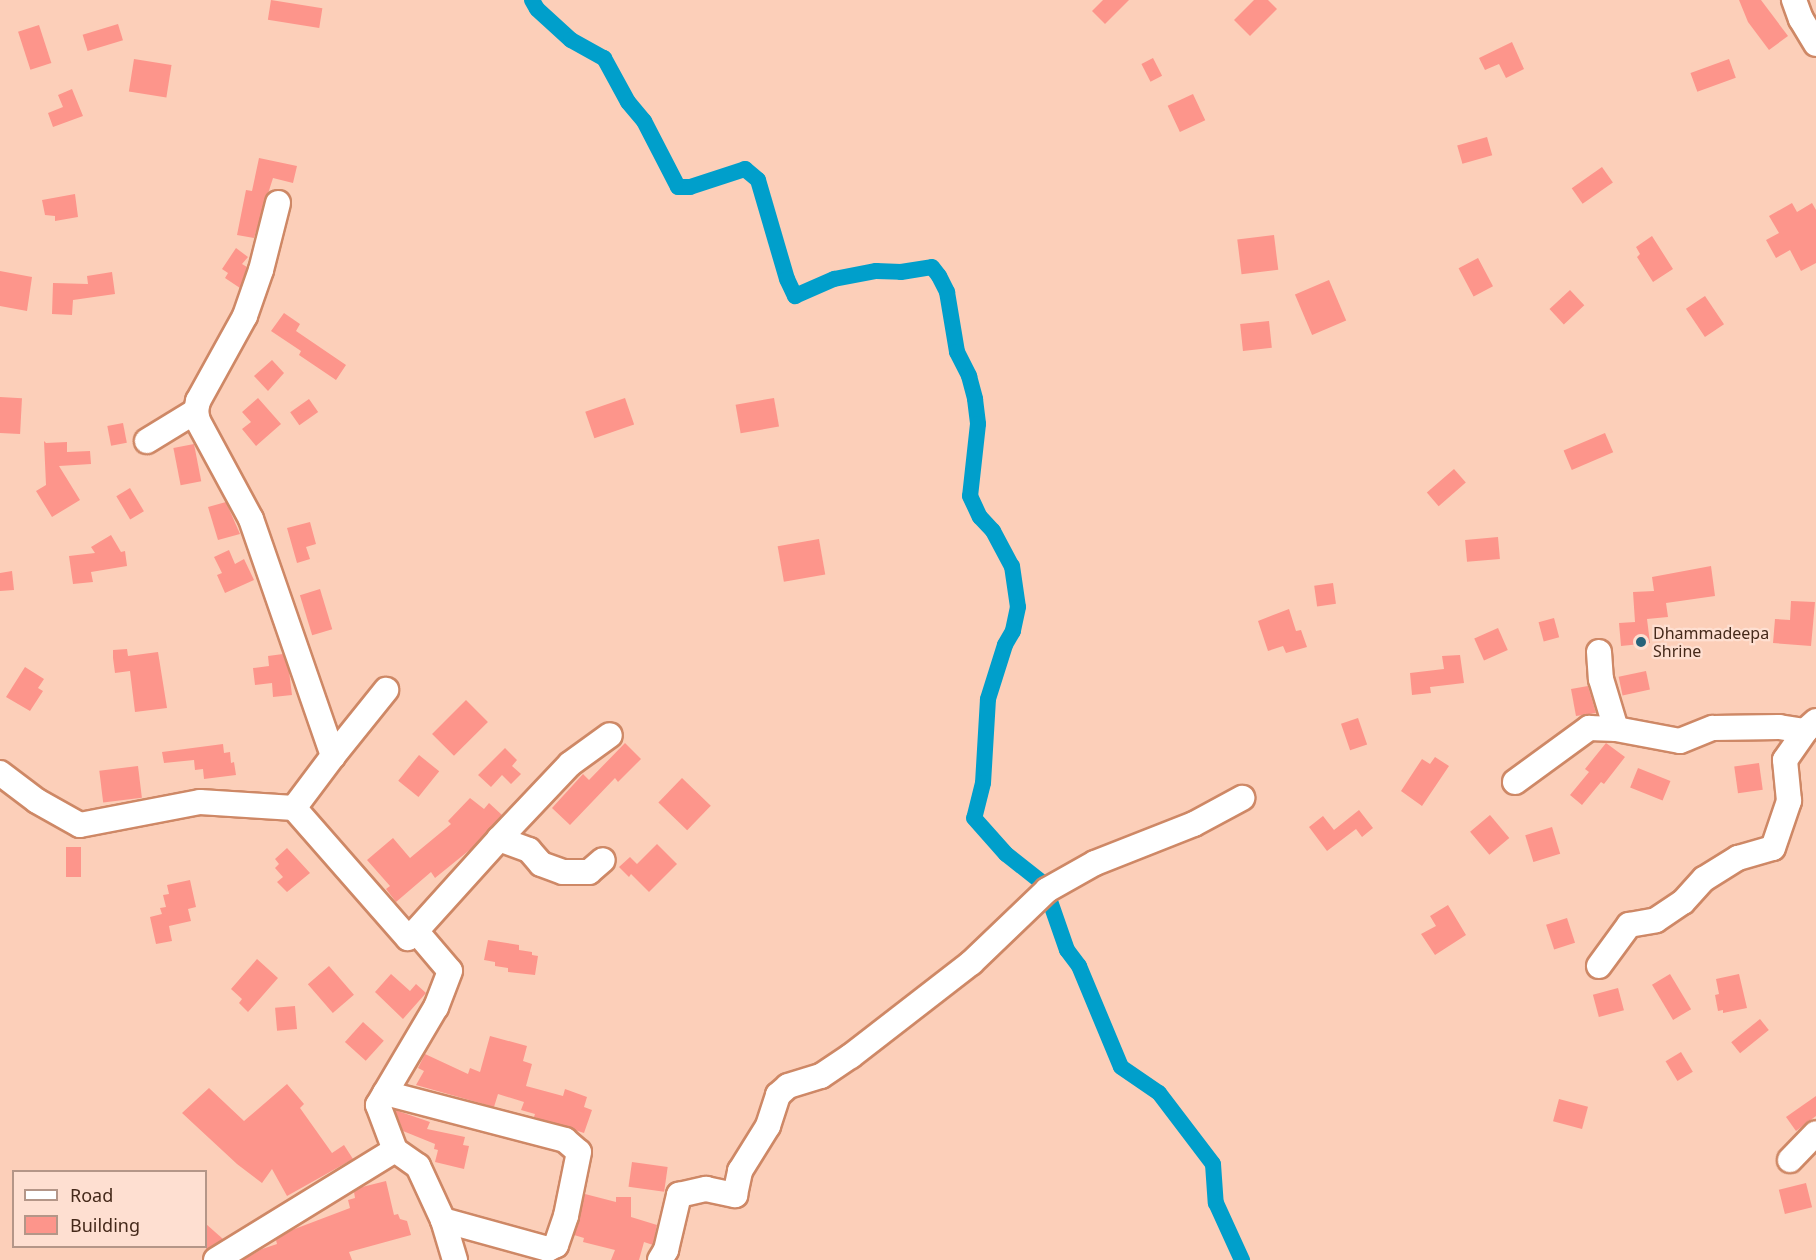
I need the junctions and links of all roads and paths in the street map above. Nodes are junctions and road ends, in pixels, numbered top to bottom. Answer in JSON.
{"nodes":[{"id":1,"x":1804,"y":12,"type":"edge"},
{"id":2,"x":1816,"y":44,"type":"edge"},
{"id":3,"x":278,"y":203,"type":"dead end"},
{"id":4,"x":196,"y":411,"type":"junction"},
{"id":5,"x":147,"y":441,"type":"dead end"},
{"id":6,"x":1599,"y":652,"type":"dead end"},
{"id":7,"x":386,"y":690,"type":"dead end"},
{"id":8,"x":1810,"y":726,"type":"edge"},
{"id":9,"x":1616,"y":729,"type":"junction"},
{"id":10,"x":610,"y":735,"type":"dead end"},
{"id":11,"x":333,"y":756,"type":"junction"},
{"id":12,"x":0,"y":772,"type":"edge"},
{"id":13,"x":1515,"y":782,"type":"dead end"},
{"id":14,"x":1242,"y":798,"type":"dead end"},
{"id":15,"x":294,"y":808,"type":"junction"},
{"id":16,"x":499,"y":839,"type":"junction"},
{"id":17,"x":603,"y":860,"type":"dead end"},
{"id":18,"x":416,"y":931,"type":"junction"},
{"id":19,"x":1599,"y":966,"type":"dead end"},
{"id":20,"x":385,"y":1093,"type":"junction"},
{"id":21,"x":1816,"y":1133,"type":"edge"},
{"id":22,"x":395,"y":1150,"type":"junction"},
{"id":23,"x":1790,"y":1160,"type":"dead end"},
{"id":24,"x":443,"y":1220,"type":"junction"},
{"id":25,"x":216,"y":1260,"type":"edge"},
{"id":26,"x":454,"y":1260,"type":"edge"},
{"id":27,"x":660,"y":1260,"type":"edge"}],
"edges":[{"from":1,"to":2,"type":"street"},
{"from":3,"to":4,"type":"street"},
{"from":4,"to":5,"type":"street"},
{"from":4,"to":11,"type":"street"},
{"from":6,"to":9,"type":"street"},
{"from":7,"to":11,"type":"street"},
{"from":8,"to":9,"type":"street"},
{"from":8,"to":19,"type":"street"},
{"from":9,"to":13,"type":"street"},
{"from":10,"to":16,"type":"street"},
{"from":11,"to":15,"type":"street"},
{"from":12,"to":15,"type":"street"},
{"from":14,"to":27,"type":"street"},
{"from":15,"to":18,"type":"street"},
{"from":16,"to":17,"type":"street"},
{"from":16,"to":18,"type":"street"},
{"from":18,"to":20,"type":"street"},
{"from":20,"to":22,"type":"street"},
{"from":20,"to":24,"type":"street"},
{"from":21,"to":23,"type":"street"},
{"from":22,"to":24,"type":"street"},
{"from":22,"to":25,"type":"street"},
{"from":24,"to":26,"type":"street"}]}
